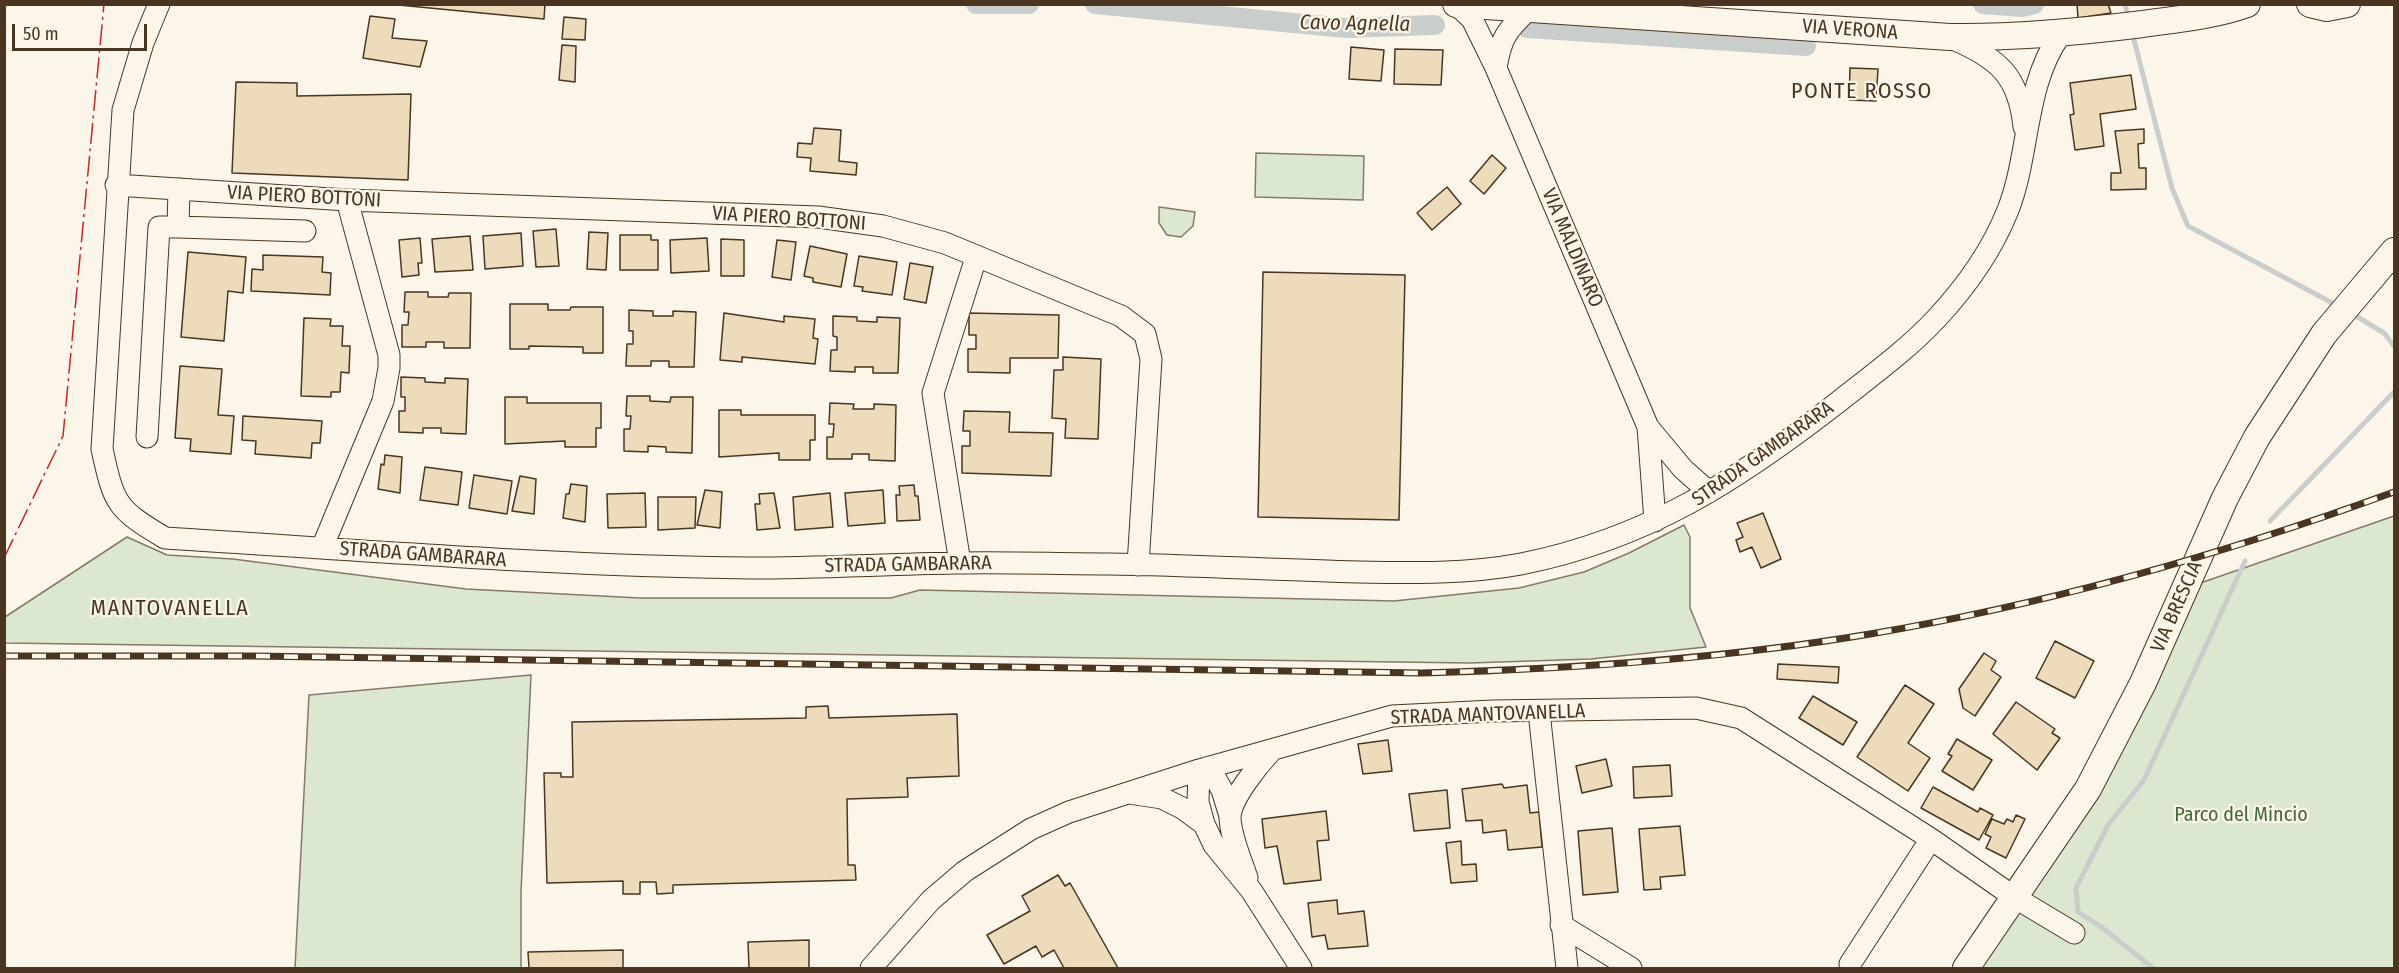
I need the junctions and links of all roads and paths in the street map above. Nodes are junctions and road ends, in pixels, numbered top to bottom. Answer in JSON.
{"nodes":[{"id":1,"x":148,"y":4,"type":"edge"},
{"id":2,"x":159,"y":4,"type":"edge"},
{"id":3,"x":1456,"y":4,"type":"edge"},
{"id":4,"x":2310,"y":4,"type":"edge"},
{"id":5,"x":2347,"y":4,"type":"edge"},
{"id":6,"x":2244,"y":5,"type":"edge"},
{"id":7,"x":1528,"y":10,"type":"junction"},
{"id":8,"x":2051,"y":35,"type":"junction"},
{"id":9,"x":1950,"y":37,"type":"junction"},
{"id":10,"x":143,"y":43,"type":"junction"},
{"id":11,"x":1496,"y":68,"type":"junction"},
{"id":12,"x":2023,"y":123,"type":"junction"},
{"id":13,"x":117,"y":185,"type":"junction"},
{"id":14,"x":178,"y":189,"type":"junction"},
{"id":15,"x":347,"y":200,"type":"junction"},
{"id":16,"x":178,"y":227,"type":"junction"},
{"id":17,"x":305,"y":231,"type":"dead end"},
{"id":18,"x":2394,"y":251,"type":"edge"},
{"id":19,"x":976,"y":258,"type":"junction"},
{"id":20,"x":1648,"y":427,"type":"junction"},
{"id":21,"x":147,"y":437,"type":"dead end"},
{"id":22,"x":1709,"y":492,"type":"junction"},
{"id":23,"x":1655,"y":521,"type":"junction"},
{"id":24,"x":322,"y":548,"type":"junction"},
{"id":25,"x":960,"y":563,"type":"junction"},
{"id":26,"x":1138,"y":565,"type":"junction"},
{"id":27,"x":1539,"y":712,"type":"junction"},
{"id":28,"x":1274,"y":748,"type":"junction"},
{"id":29,"x":1204,"y":768,"type":"junction"},
{"id":30,"x":1125,"y":792,"type":"junction"},
{"id":31,"x":1230,"y":816,"type":"junction"},
{"id":32,"x":1204,"y":825,"type":"junction"},
{"id":33,"x":1931,"y":839,"type":"junction"},
{"id":34,"x":1251,"y":890,"type":"junction"},
{"id":35,"x":2014,"y":897,"type":"junction"},
{"id":36,"x":1561,"y":925,"type":"junction"},
{"id":37,"x":2074,"y":933,"type":"dead end"},
{"id":38,"x":1850,"y":964,"type":"dead end"},
{"id":39,"x":871,"y":969,"type":"edge"},
{"id":40,"x":1301,"y":969,"type":"edge"},
{"id":41,"x":1567,"y":969,"type":"edge"},
{"id":42,"x":1631,"y":969,"type":"edge"},
{"id":43,"x":1966,"y":969,"type":"edge"}],
"edges":[{"from":1,"to":10,"type":"street"},
{"from":2,"to":10,"type":"street","name":"STRADA GAMBARARA"},
{"from":3,"to":7,"type":"main road","name":"VIA VERONA"},
{"from":3,"to":11,"type":"street","name":"VIA MALDINARO"},
{"from":4,"to":5,"type":"main road"},
{"from":6,"to":8,"type":"main road","name":"VIA VERONA"},
{"from":7,"to":9,"type":"main road","name":"VIA VERONA"},
{"from":7,"to":11,"type":"street"},
{"from":8,"to":9,"type":"main road","name":"VIA VERONA"},
{"from":8,"to":12,"type":"street","name":"STRADA GAMBARARA"},
{"from":9,"to":12,"type":"street","name":"STRADA GAMBARARA"},
{"from":10,"to":13,"type":"street","name":"STRADA GAMBARARA"},
{"from":11,"to":20,"type":"street","name":"VIA MALDINARO"},
{"from":12,"to":22,"type":"street","name":"STRADA GAMBARARA"},
{"from":13,"to":14,"type":"street","name":"VIA PIERO BOTTONI"},
{"from":13,"to":24,"type":"street","name":"STRADA GAMBARARA"},
{"from":14,"to":15,"type":"street","name":"VIA PIERO BOTTONI"},
{"from":14,"to":16,"type":"street"},
{"from":15,"to":19,"type":"street","name":"VIA PIERO BOTTONI"},
{"from":15,"to":24,"type":"street"},
{"from":16,"to":17,"type":"street","name":"VIA PIERO BOTTONI"},
{"from":16,"to":21,"type":"street","name":"VIA PIERO BOTTONI"},
{"from":18,"to":35,"type":"main road","name":"VIA BRESCIA"},
{"from":19,"to":25,"type":"street"},
{"from":19,"to":26,"type":"street","name":"VIA PIERO BOTTONI"},
{"from":20,"to":22,"type":"street","name":"VIA MALDINARO"},
{"from":20,"to":23,"type":"street","name":"VIA MALDINARO"},
{"from":22,"to":23,"type":"street","name":"STRADA GAMBARARA"},
{"from":23,"to":26,"type":"street","name":"STRADA GAMBARARA"},
{"from":24,"to":25,"type":"street","name":"STRADA GAMBARARA"},
{"from":25,"to":26,"type":"street","name":"STRADA GAMBARARA"},
{"from":27,"to":28,"type":"street","name":"STRADA MANTOVANELLA"},
{"from":27,"to":33,"type":"street","name":"STRADA MANTOVANELLA"},
{"from":27,"to":36,"type":"street"},
{"from":28,"to":29,"type":"street","name":"STRADA MANTOVANELLA"},
{"from":28,"to":31,"type":"street"},
{"from":29,"to":30,"type":"street","name":"STRADA MANTOVANELLA"},
{"from":29,"to":31,"type":"street"},
{"from":29,"to":32,"type":"street"},
{"from":30,"to":32,"type":"street"},
{"from":30,"to":39,"type":"street","name":"STRADA MANTOVANELLA"},
{"from":31,"to":34,"type":"street"},
{"from":32,"to":34,"type":"street"},
{"from":33,"to":35,"type":"street","name":"STRADA MANTOVANELLA"},
{"from":33,"to":38,"type":"street"},
{"from":34,"to":40,"type":"street"},
{"from":35,"to":37,"type":"street","name":"STRADA MANTOVANELLA"},
{"from":35,"to":43,"type":"main road","name":"VIA BRESCIA"},
{"from":36,"to":41,"type":"street"},
{"from":36,"to":42,"type":"street"}]}
